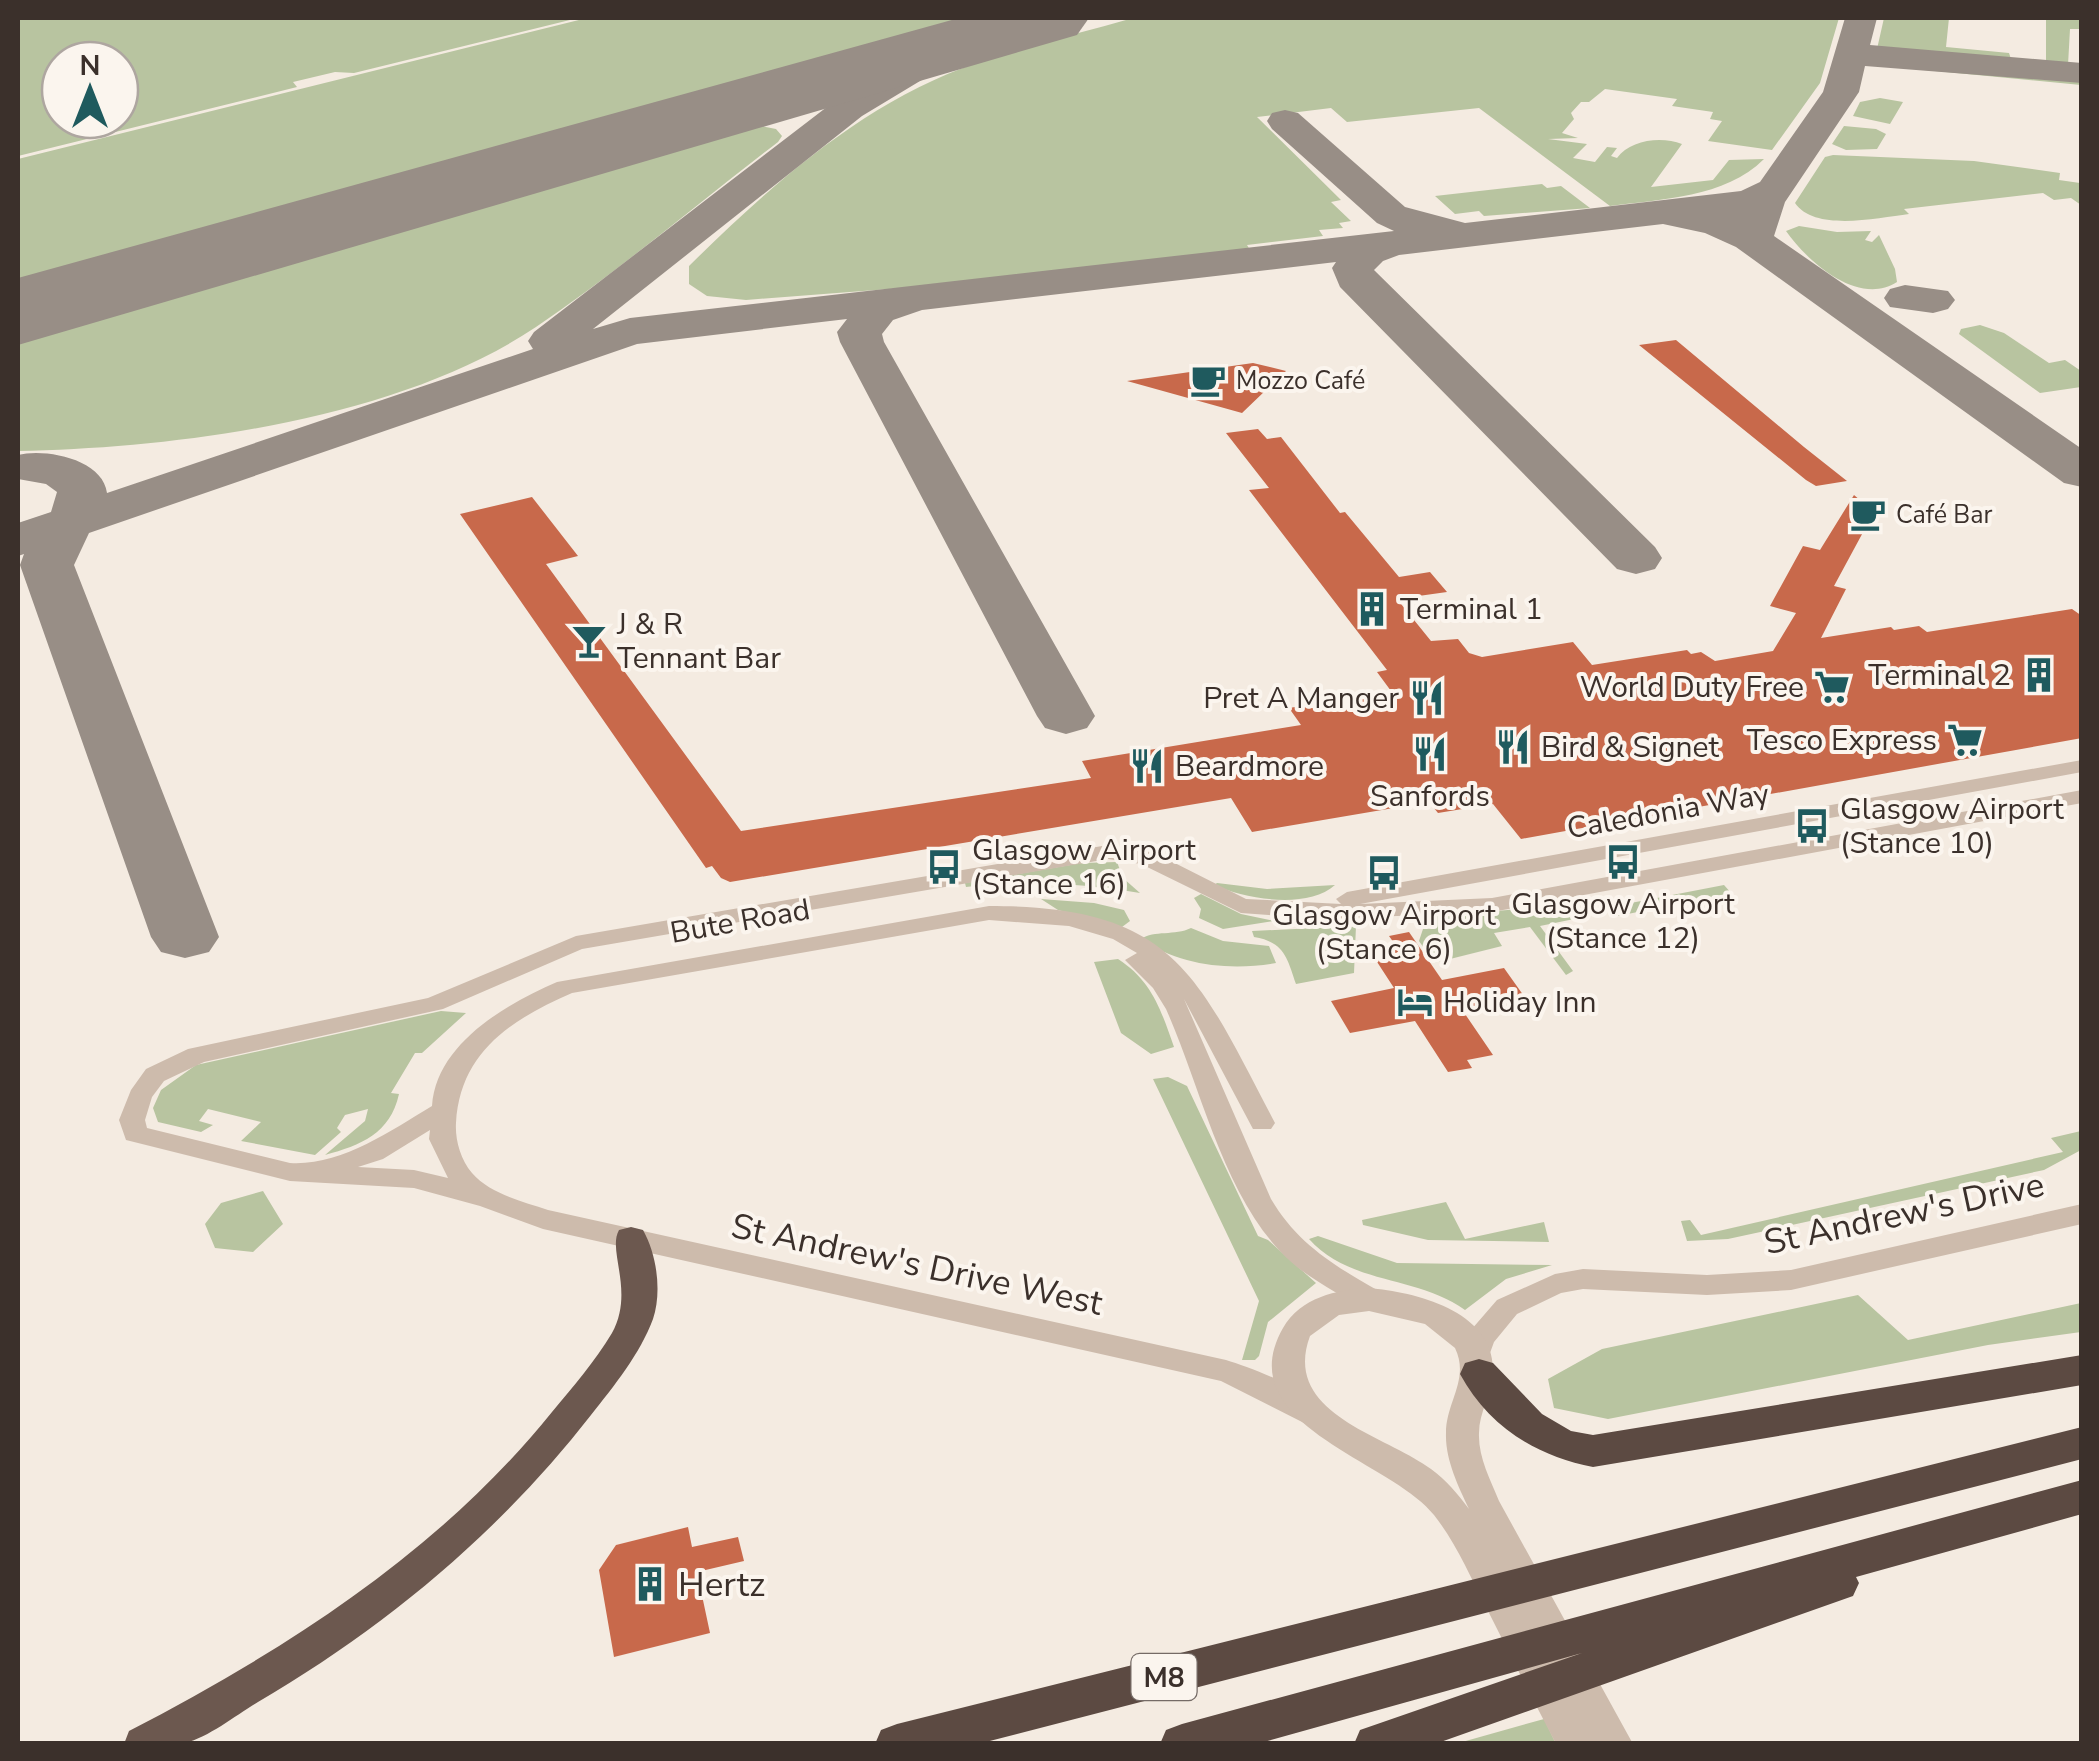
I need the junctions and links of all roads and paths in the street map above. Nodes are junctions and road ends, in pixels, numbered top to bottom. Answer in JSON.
{"nodes":[{"id":1,"x":2082,"y":766,"type":"edge"},
{"id":2,"x":2082,"y":796,"type":"edge"},
{"id":3,"x":1264,"y":908,"type":"junction"},
{"id":4,"x":990,"y":918,"type":"junction"},
{"id":5,"x":442,"y":1112,"type":"junction"},
{"id":6,"x":1262,"y":1123,"type":"dead end"},
{"id":7,"x":135,"y":1134,"type":"joint"},
{"id":8,"x":290,"y":1172,"type":"junction"},
{"id":9,"x":487,"y":1198,"type":"junction"},
{"id":10,"x":2082,"y":1214,"type":"edge"},
{"id":11,"x":631,"y":1239,"type":"junction"},
{"id":12,"x":1367,"y":1297,"type":"junction"},
{"id":13,"x":1477,"y":1365,"type":"junction"},
{"id":14,"x":2082,"y":1370,"type":"edge"},
{"id":15,"x":1322,"y":1422,"type":"junction"},
{"id":16,"x":2082,"y":1443,"type":"edge"},
{"id":17,"x":2082,"y":1498,"type":"edge"},
{"id":18,"x":1680,"y":1622,"type":"junction"},
{"id":19,"x":144,"y":1744,"type":"edge"},
{"id":20,"x":897,"y":1744,"type":"edge"},
{"id":21,"x":1182,"y":1744,"type":"edge"},
{"id":22,"x":1376,"y":1744,"type":"edge"},
{"id":23,"x":1576,"y":1744,"type":"edge"},
{"id":24,"x":1614,"y":1744,"type":"edge"}],
"edges":[{"from":1,"to":3,"type":"street","name":"Caledonia Way"},
{"from":2,"to":3,"type":"street","name":"Caledonia Way"},
{"from":3,"to":7,"type":"street","name":"Caledonia Way"},
{"from":4,"to":5,"type":"street","name":"Bute Road"},
{"from":4,"to":6,"type":"street"},
{"from":4,"to":12,"type":"street"},
{"from":5,"to":8,"type":"street"},
{"from":5,"to":9,"type":"street","name":"St Andrew's Drive West"},
{"from":7,"to":8,"type":"street","name":"St Andrew's Drive West"},
{"from":8,"to":9,"type":"street","name":"St Andrew's Drive West"},
{"from":9,"to":11,"type":"street","name":"St Andrew's Drive West"},
{"from":10,"to":13,"type":"street","name":"St Andrew's Drive"},
{"from":11,"to":15,"type":"street","name":"St Andrew's Drive West"},
{"from":11,"to":19,"type":"highway"},
{"from":12,"to":13,"type":"street"},
{"from":12,"to":15,"type":"street"},
{"from":13,"to":14,"type":"highway"},
{"from":13,"to":24,"type":"street"},
{"from":15,"to":23,"type":"street"},
{"from":16,"to":20,"type":"highway","number":"M8"},
{"from":17,"to":18,"type":"highway"},
{"from":18,"to":21,"type":"highway","number":"M8"},
{"from":18,"to":22,"type":"highway"}]}
